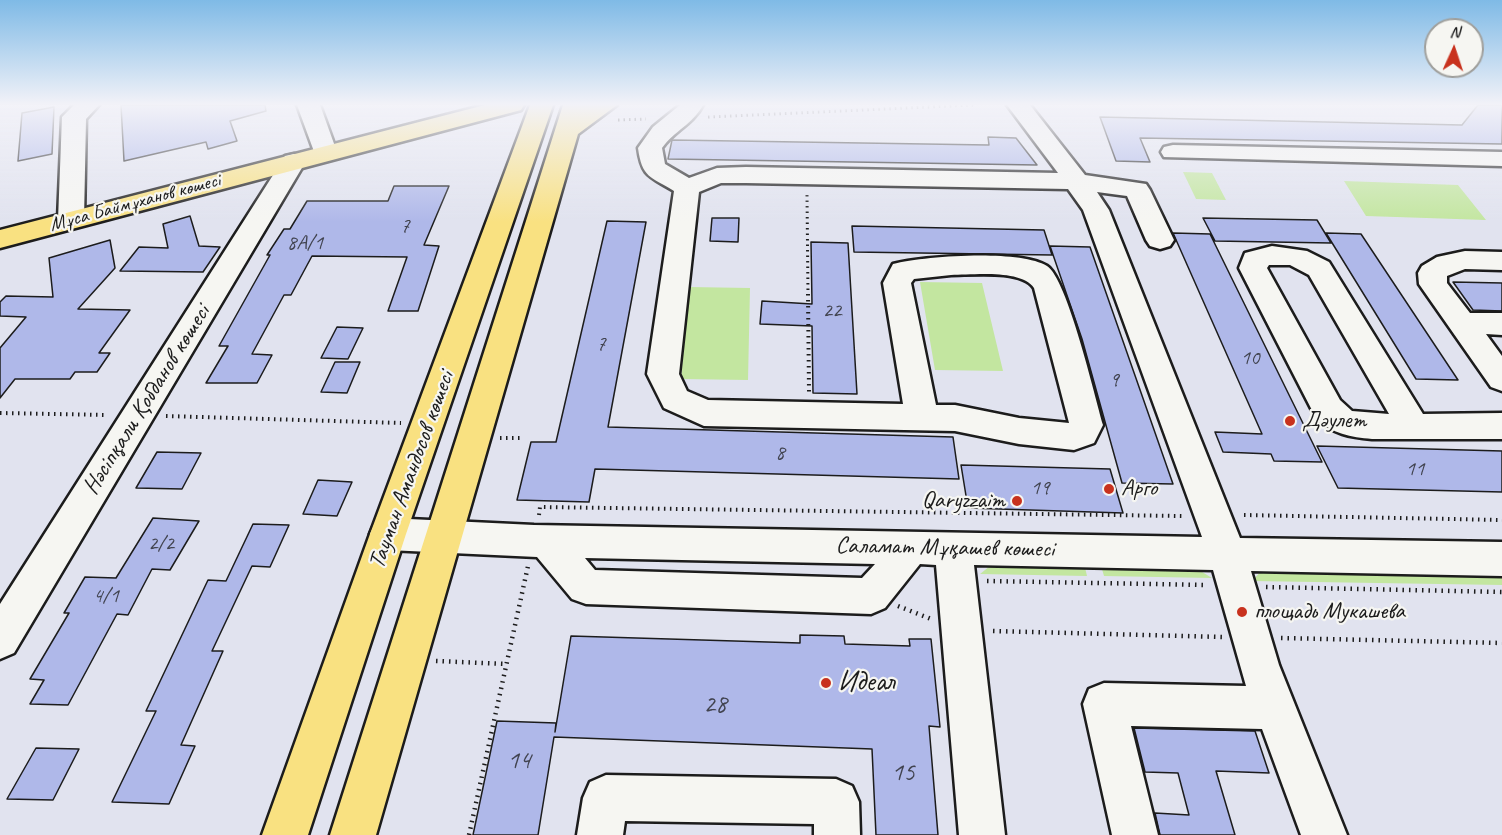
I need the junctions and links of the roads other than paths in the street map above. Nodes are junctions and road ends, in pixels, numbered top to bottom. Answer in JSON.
{"nodes":[{"id":1,"x":73,"y":144,"type":"edge"},
{"id":2,"x":322,"y":144,"type":"edge"},
{"id":3,"x":362,"y":144,"type":"edge"},
{"id":4,"x":501,"y":144,"type":"edge"},
{"id":5,"x":563,"y":144,"type":"edge"},
{"id":6,"x":653,"y":144,"type":"edge"},
{"id":7,"x":1048,"y":144,"type":"edge"},
{"id":8,"x":325,"y":152,"type":"junction"},
{"id":9,"x":1173,"y":152,"type":"dead end"},
{"id":10,"x":1502,"y":159,"type":"edge"},
{"id":11,"x":294,"y":161,"type":"junction"},
{"id":12,"x":1076,"y":181,"type":"junction"},
{"id":13,"x":687,"y":188,"type":"junction"},
{"id":14,"x":71,"y":220,"type":"junction"},
{"id":15,"x":1,"y":240,"type":"edge"},
{"id":16,"x":1160,"y":240,"type":"dead end"},
{"id":17,"x":1502,"y":261,"type":"edge"},
{"id":18,"x":1462,"y":323,"type":"junction"},
{"id":19,"x":1502,"y":324,"type":"edge"},
{"id":20,"x":1502,"y":379,"type":"edge"},
{"id":21,"x":922,"y":417,"type":"junction"},
{"id":22,"x":1413,"y":426,"type":"junction"},
{"id":23,"x":1502,"y":426,"type":"edge"},
{"id":24,"x":388,"y":534,"type":"junction"},
{"id":25,"x":443,"y":535,"type":"junction"},
{"id":26,"x":540,"y":541,"type":"junction"},
{"id":27,"x":911,"y":548,"type":"junction"},
{"id":28,"x":953,"y":549,"type":"junction"},
{"id":29,"x":1227,"y":553,"type":"junction"},
{"id":30,"x":1502,"y":559,"type":"edge"},
{"id":31,"x":0,"y":640,"type":"edge"},
{"id":32,"x":1275,"y":708,"type":"junction"},
{"id":33,"x":285,"y":835,"type":"edge"},
{"id":34,"x":353,"y":835,"type":"edge"},
{"id":35,"x":600,"y":835,"type":"edge"},
{"id":36,"x":837,"y":835,"type":"edge"},
{"id":37,"x":982,"y":835,"type":"edge"},
{"id":38,"x":1135,"y":835,"type":"edge"},
{"id":39,"x":1324,"y":835,"type":"edge"}],
"edges":[{"from":1,"to":14,"type":"street"},
{"from":2,"to":8,"type":"street"},
{"from":3,"to":8,"type":"main road","name":"Мұса Баймұханов көшесі"},
{"from":4,"to":24,"type":"main road","name":"Тауман Амандосов көшесі"},
{"from":5,"to":25,"type":"main road","name":"Тауман Амандосов көшесі"},
{"from":6,"to":13,"type":"street"},
{"from":7,"to":12,"type":"street"},
{"from":8,"to":11,"type":"main road","name":"Мұса Баймұханов көшесі"},
{"from":9,"to":10,"type":"street"},
{"from":11,"to":14,"type":"main road","name":"Мұса Баймұханов көшесі"},
{"from":11,"to":31,"type":"street","name":"Нәсіпқали Қобданов көшесі"},
{"from":12,"to":13,"type":"street"},
{"from":12,"to":16,"type":"street"},
{"from":12,"to":29,"type":"street"},
{"from":13,"to":21,"type":"street"},
{"from":14,"to":15,"type":"main road","name":"Мұса Баймұханов көшесі"},
{"from":17,"to":18,"type":"street"},
{"from":18,"to":19,"type":"street"},
{"from":18,"to":20,"type":"street"},
{"from":21,"to":21,"type":"street"},
{"from":22,"to":22,"type":"street"},
{"from":22,"to":23,"type":"street"},
{"from":24,"to":25,"type":"street","name":"Саламат Мұқашев көшесі"},
{"from":24,"to":33,"type":"main road","name":"Тауман Амандосов көшесі"},
{"from":25,"to":26,"type":"street","name":"Саламат Мұқашев көшесі"},
{"from":25,"to":34,"type":"main road","name":"Тауман Амандосов көшесі"},
{"from":26,"to":27,"type":"street","name":"Саламат Мұқашев көшесі"},
{"from":26,"to":27,"type":"street"},
{"from":27,"to":28,"type":"street","name":"Саламат Мұқашев көшесі"},
{"from":28,"to":29,"type":"street","name":"Саламат Мұқашев көшесі"},
{"from":28,"to":37,"type":"street"},
{"from":29,"to":30,"type":"street","name":"Саламат Мұқашев көшесі"},
{"from":29,"to":32,"type":"street"},
{"from":32,"to":38,"type":"street"},
{"from":32,"to":39,"type":"street"},
{"from":35,"to":36,"type":"street"}]}
